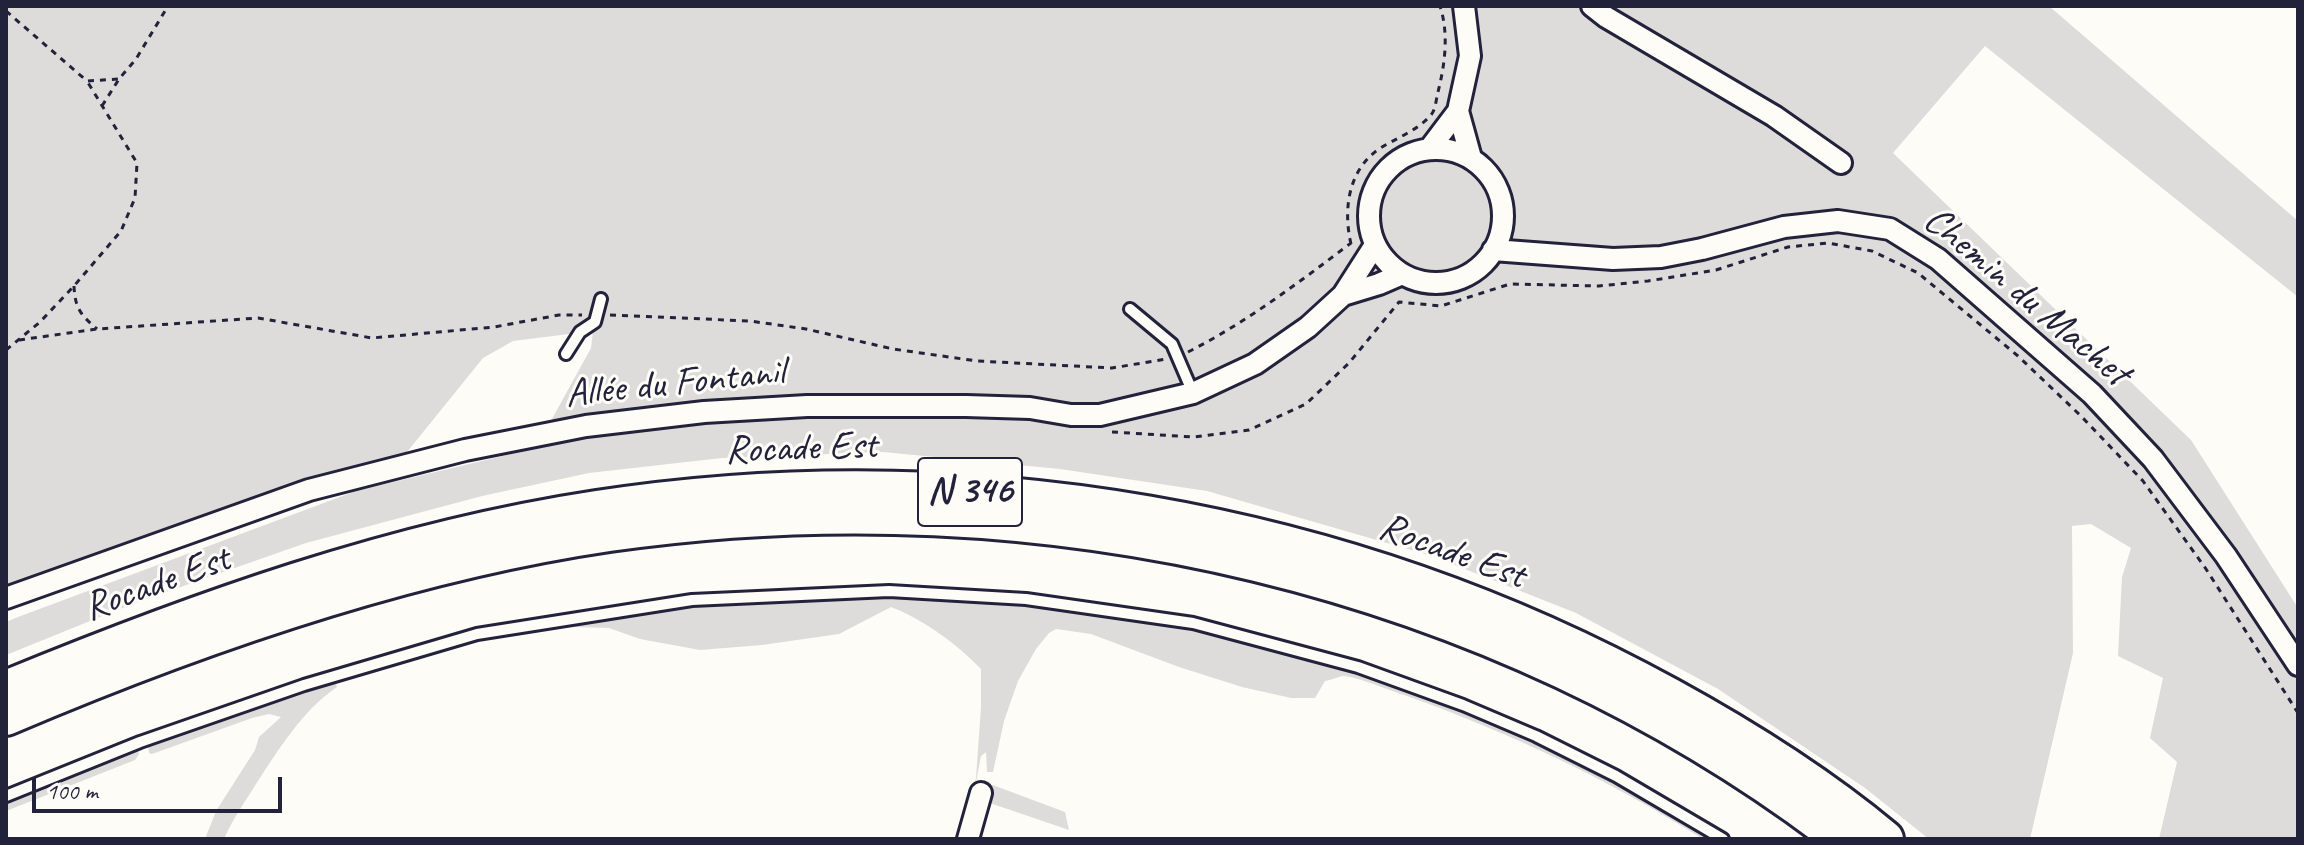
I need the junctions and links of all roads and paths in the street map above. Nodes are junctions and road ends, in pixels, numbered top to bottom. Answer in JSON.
{"nodes":[{"id":1,"x":168,"y":6,"type":"edge"},
{"id":2,"x":1440,"y":6,"type":"edge"},
{"id":3,"x":1464,"y":6,"type":"edge"},
{"id":4,"x":1592,"y":6,"type":"edge"},
{"id":5,"x":6,"y":11,"type":"edge"},
{"id":6,"x":119,"y":79,"type":"junction"},
{"id":7,"x":87,"y":81,"type":"junction"},
{"id":8,"x":102,"y":107,"type":"junction"},
{"id":9,"x":1458,"y":111,"type":"junction"},
{"id":10,"x":1430,"y":148,"type":"junction"},
{"id":11,"x":1471,"y":158,"type":"junction"},
{"id":12,"x":1841,"y":163,"type":"dead end"},
{"id":13,"x":1503,"y":222,"type":"junction"},
{"id":14,"x":1351,"y":243,"type":"junction"},
{"id":15,"x":1375,"y":245,"type":"junction"},
{"id":16,"x":1493,"y":250,"type":"junction"},
{"id":17,"x":1541,"y":254,"type":"junction"},
{"id":18,"x":1362,"y":264,"type":"junction"},
{"id":19,"x":1402,"y":274,"type":"junction"},
{"id":20,"x":74,"y":286,"type":"junction"},
{"id":21,"x":1343,"y":295,"type":"junction"},
{"id":22,"x":601,"y":299,"type":"dead end"},
{"id":23,"x":1130,"y":309,"type":"dead end"},
{"id":24,"x":598,"y":314,"type":"junction"},
{"id":25,"x":97,"y":329,"type":"junction"},
{"id":26,"x":19,"y":340,"type":"junction"},
{"id":27,"x":6,"y":350,"type":"edge"},
{"id":28,"x":566,"y":354,"type":"dead end"},
{"id":29,"x":1179,"y":357,"type":"junction"},
{"id":30,"x":1193,"y":393,"type":"junction"},
{"id":31,"x":1108,"y":432,"type":"dead end"},
{"id":32,"x":6,"y":598,"type":"edge"},
{"id":33,"x":2298,"y":665,"type":"edge"},
{"id":34,"x":6,"y":689,"type":"edge"},
{"id":35,"x":2298,"y":713,"type":"edge"},
{"id":36,"x":6,"y":717,"type":"edge"},
{"id":37,"x":981,"y":793,"type":"dead end"},
{"id":38,"x":6,"y":796,"type":"edge"},
{"id":39,"x":968,"y":839,"type":"edge"},
{"id":40,"x":1723,"y":839,"type":"edge"},
{"id":41,"x":1841,"y":839,"type":"edge"},
{"id":42,"x":1885,"y":839,"type":"edge"}],
"edges":[{"from":1,"to":6,"type":"path"},
{"from":2,"to":14,"type":"path"},
{"from":3,"to":9,"type":"street"},
{"from":4,"to":12,"type":"street"},
{"from":5,"to":7,"type":"path"},
{"from":6,"to":7,"type":"path"},
{"from":6,"to":8,"type":"path"},
{"from":7,"to":8,"type":"path"},
{"from":8,"to":20,"type":"path"},
{"from":9,"to":10,"type":"street"},
{"from":9,"to":11,"type":"street"},
{"from":10,"to":11,"type":"street"},
{"from":10,"to":15,"type":"street"},
{"from":11,"to":13,"type":"street"},
{"from":13,"to":16,"type":"street"},
{"from":13,"to":17,"type":"street"},
{"from":14,"to":18,"type":"path"},
{"from":14,"to":29,"type":"path"},
{"from":15,"to":18,"type":"street","name":"Allée du Fontanil"},
{"from":15,"to":19,"type":"street"},
{"from":16,"to":17,"type":"street","name":"Chemin du Machet"},
{"from":16,"to":19,"type":"street"},
{"from":17,"to":33,"type":"street","name":"Chemin du Machet"},
{"from":18,"to":21,"type":"street","name":"Allée du Fontanil"},
{"from":19,"to":21,"type":"street","name":"Allée du Fontanil"},
{"from":20,"to":25,"type":"path"},
{"from":20,"to":26,"type":"path"},
{"from":21,"to":30,"type":"street","name":"Allée du Fontanil"},
{"from":22,"to":24,"type":"lane"},
{"from":23,"to":29,"type":"lane"},
{"from":24,"to":25,"type":"path"},
{"from":24,"to":28,"type":"lane"},
{"from":24,"to":29,"type":"path"},
{"from":25,"to":26,"type":"path"},
{"from":26,"to":27,"type":"path"},
{"from":29,"to":30,"type":"lane"},
{"from":30,"to":32,"type":"street","name":"Allée du Fontanil"},
{"from":31,"to":35,"type":"path"},
{"from":34,"to":42,"type":"highway","name":"Rocade Est","number":"N 346"},
{"from":36,"to":41,"type":"highway","name":"Rocade Est","number":"N 346"},
{"from":37,"to":39,"type":"street"},
{"from":38,"to":40,"type":"lane"}]}
